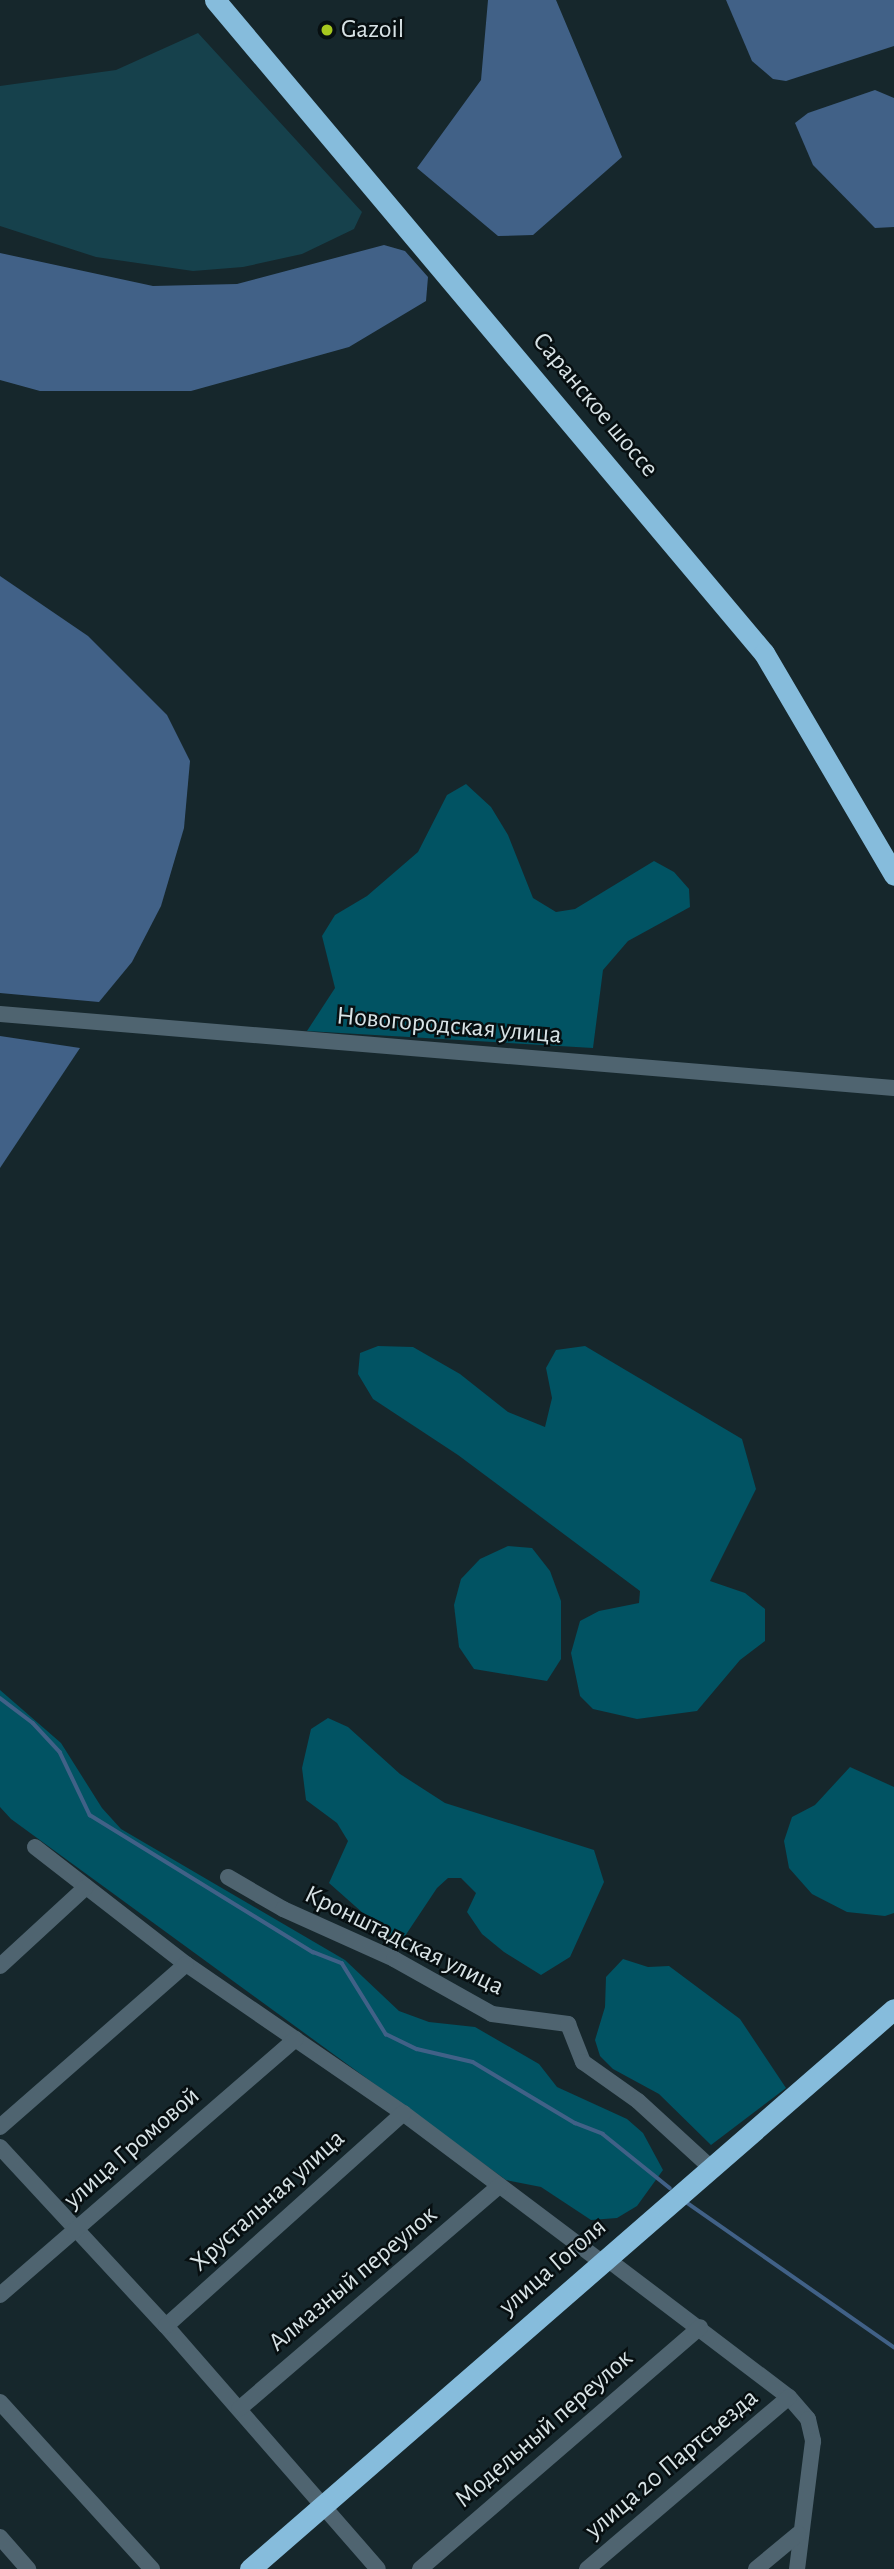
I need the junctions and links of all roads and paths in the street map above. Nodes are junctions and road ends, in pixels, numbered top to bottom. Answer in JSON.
{"nodes":[{"id":1,"x":215,"y":0,"type":"edge"},
{"id":2,"x":894,"y":875,"type":"edge"},
{"id":3,"x":0,"y":1014,"type":"edge"},
{"id":4,"x":894,"y":1088,"type":"edge"},
{"id":5,"x":35,"y":1847,"type":"dead end"},
{"id":6,"x":228,"y":1877,"type":"dead end"},
{"id":7,"x":86,"y":1887,"type":"junction"},
{"id":8,"x":186,"y":1964,"type":"junction"},
{"id":9,"x":0,"y":1966,"type":"edge"},
{"id":10,"x":894,"y":2009,"type":"edge"},
{"id":11,"x":296,"y":2039,"type":"junction"},
{"id":12,"x":403,"y":2113,"type":"junction"},
{"id":13,"x":0,"y":2127,"type":"edge"},
{"id":14,"x":0,"y":2147,"type":"edge"},
{"id":15,"x":710,"y":2167,"type":"junction"},
{"id":16,"x":499,"y":2186,"type":"junction"},
{"id":17,"x":76,"y":2228,"type":"junction"},
{"id":18,"x":605,"y":2261,"type":"junction"},
{"id":19,"x":0,"y":2295,"type":"edge"},
{"id":20,"x":166,"y":2326,"type":"junction"},
{"id":21,"x":700,"y":2327,"type":"junction"},
{"id":22,"x":789,"y":2397,"type":"junction"},
{"id":23,"x":0,"y":2402,"type":"edge"},
{"id":24,"x":239,"y":2409,"type":"junction"},
{"id":25,"x":321,"y":2505,"type":"junction"},
{"id":26,"x":798,"y":2534,"type":"junction"},
{"id":27,"x":0,"y":2537,"type":"edge"},
{"id":28,"x":28,"y":2569,"type":"edge"},
{"id":29,"x":152,"y":2569,"type":"edge"},
{"id":30,"x":250,"y":2569,"type":"edge"},
{"id":31,"x":378,"y":2569,"type":"edge"},
{"id":32,"x":420,"y":2569,"type":"edge"},
{"id":33,"x":587,"y":2569,"type":"edge"},
{"id":34,"x":757,"y":2569,"type":"edge"},
{"id":35,"x":797,"y":2569,"type":"edge"}],
"edges":[{"from":1,"to":2,"type":"highway","name":"Саранское шоссе"},
{"from":3,"to":4,"type":"street","name":"Новогородская улица"},
{"from":5,"to":7,"type":"street"},
{"from":6,"to":15,"type":"street","name":"Кронштадская улица"},
{"from":7,"to":8,"type":"street"},
{"from":7,"to":9,"type":"street"},
{"from":8,"to":11,"type":"street"},
{"from":8,"to":13,"type":"street"},
{"from":10,"to":15,"type":"highway","name":"улица Гоголя"},
{"from":11,"to":12,"type":"street"},
{"from":11,"to":17,"type":"street","name":"улица Громовой"},
{"from":12,"to":16,"type":"street"},
{"from":12,"to":20,"type":"street","name":"Хрустальная улица"},
{"from":14,"to":17,"type":"street"},
{"from":15,"to":18,"type":"highway","name":"улица Гоголя"},
{"from":16,"to":18,"type":"street"},
{"from":16,"to":24,"type":"street","name":"Алмазный переулок"},
{"from":17,"to":19,"type":"street","name":"улица Громовой"},
{"from":17,"to":20,"type":"street"},
{"from":18,"to":21,"type":"street"},
{"from":18,"to":25,"type":"highway","name":"улица Гоголя"},
{"from":20,"to":24,"type":"street"},
{"from":21,"to":22,"type":"street"},
{"from":21,"to":32,"type":"street","name":"Модельный переулок"},
{"from":22,"to":26,"type":"street"},
{"from":22,"to":33,"type":"street","name":"улица 20 Партсъезда"},
{"from":23,"to":29,"type":"street"},
{"from":24,"to":25,"type":"street"},
{"from":25,"to":30,"type":"highway","name":"улица Гоголя"},
{"from":25,"to":31,"type":"street"},
{"from":26,"to":34,"type":"street"},
{"from":26,"to":35,"type":"street"},
{"from":27,"to":28,"type":"street"}]}
